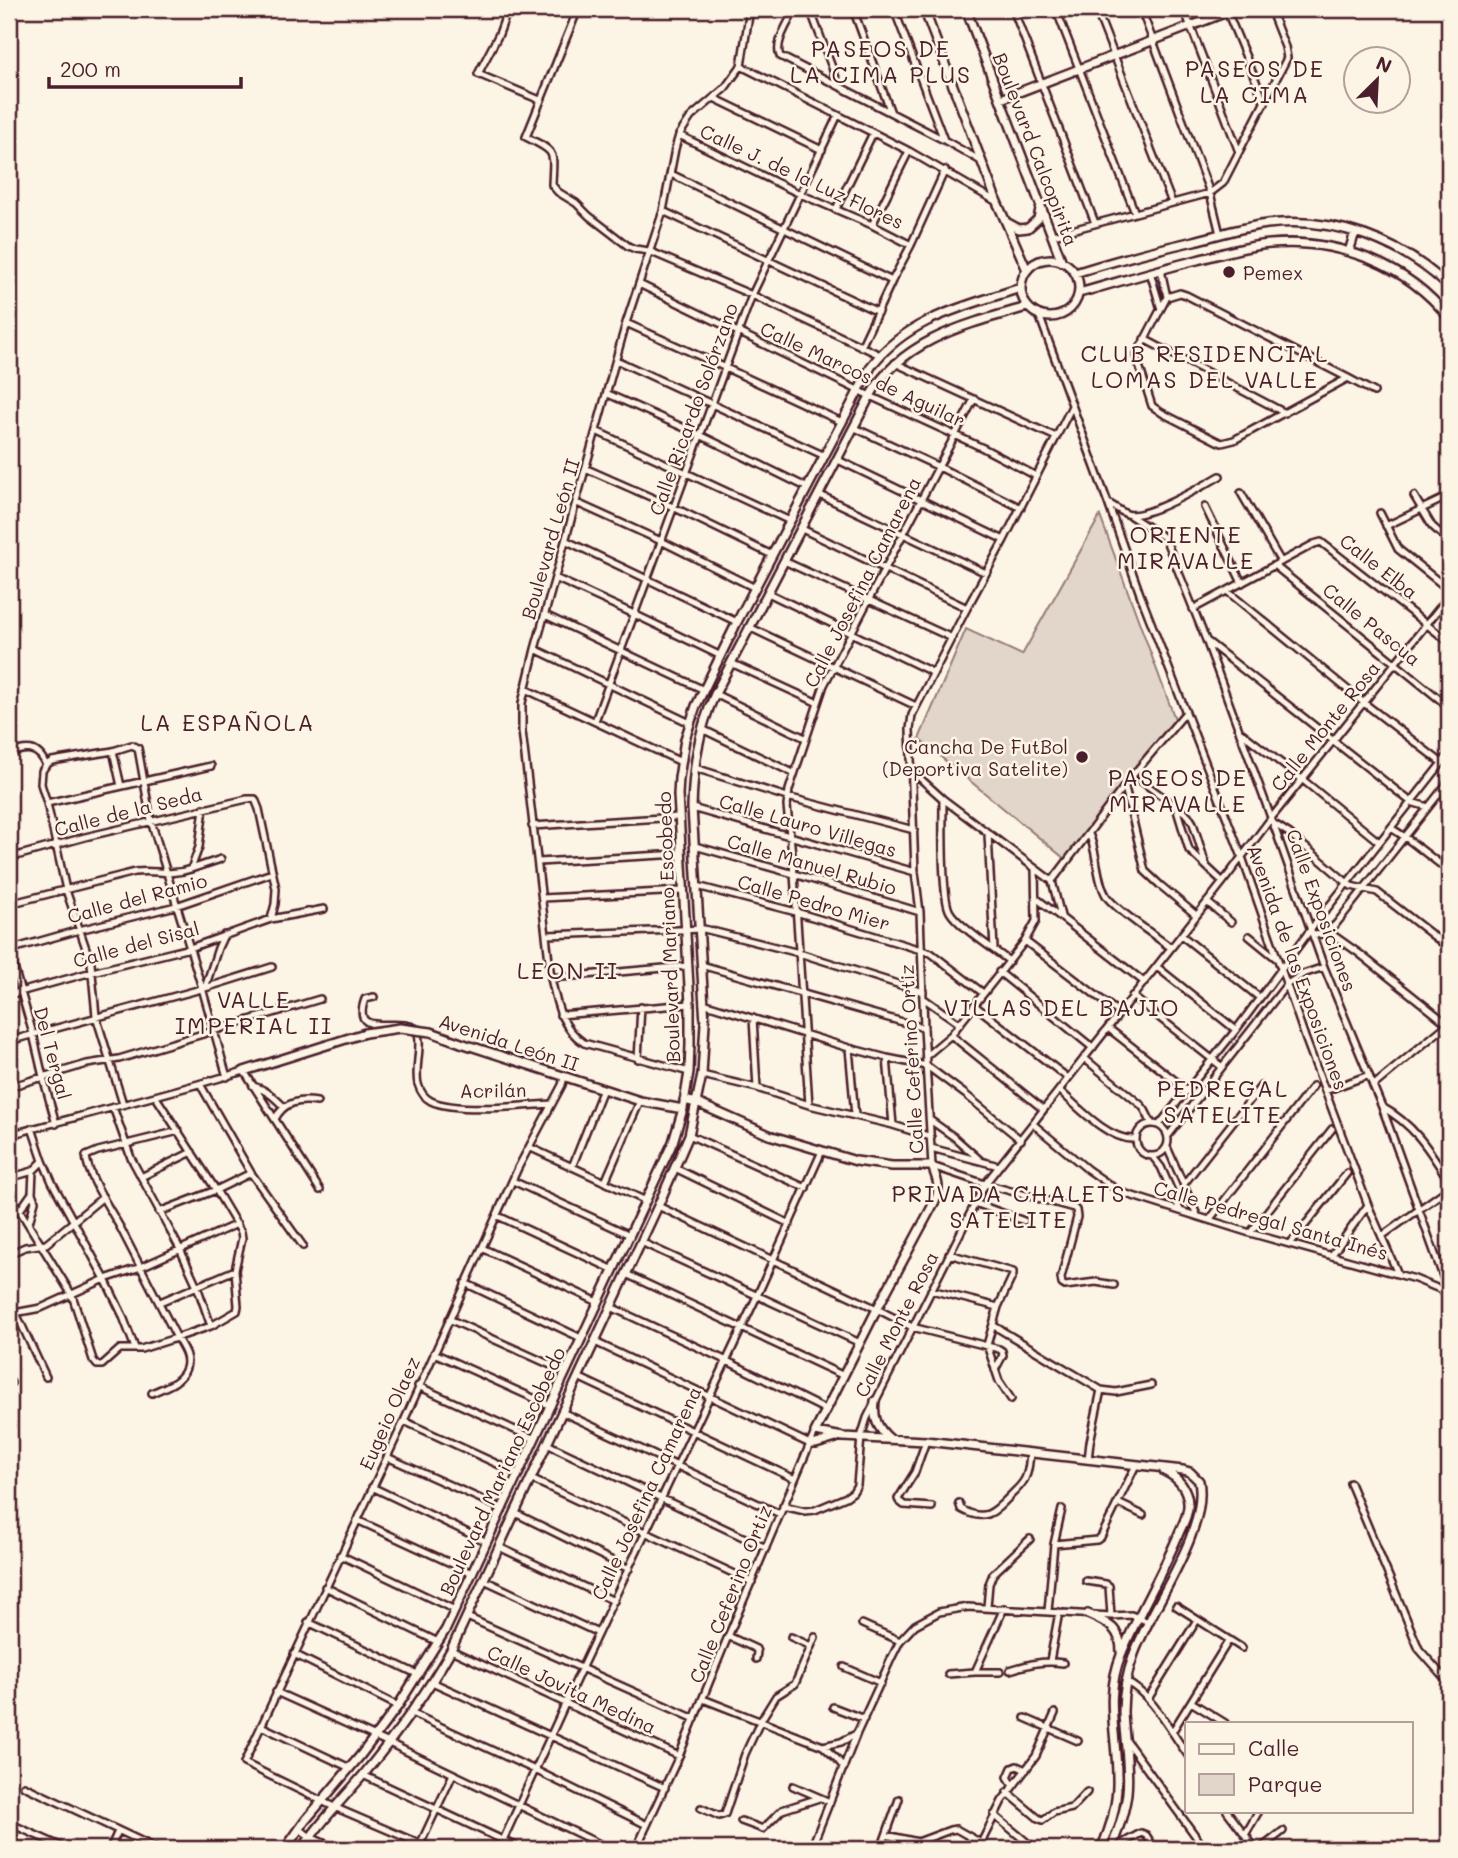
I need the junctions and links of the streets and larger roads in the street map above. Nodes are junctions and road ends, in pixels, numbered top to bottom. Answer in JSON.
{"nodes":[{"id":1,"x":508,"y":9,"type":"edge"},
{"id":2,"x":578,"y":9,"type":"edge"},
{"id":3,"x":749,"y":9,"type":"edge"},
{"id":4,"x":795,"y":9,"type":"edge"},
{"id":5,"x":810,"y":9,"type":"edge"},
{"id":6,"x":853,"y":9,"type":"edge"},
{"id":7,"x":894,"y":9,"type":"edge"},
{"id":8,"x":924,"y":9,"type":"edge"},
{"id":9,"x":965,"y":9,"type":"edge"},
{"id":10,"x":1013,"y":9,"type":"edge"},
{"id":11,"x":1056,"y":9,"type":"edge"},
{"id":12,"x":1097,"y":9,"type":"edge"},
{"id":13,"x":1141,"y":9,"type":"edge"},
{"id":14,"x":1184,"y":9,"type":"edge"},
{"id":15,"x":1270,"y":9,"type":"edge"},
{"id":16,"x":1229,"y":10,"type":"edge"},
{"id":17,"x":1191,"y":26,"type":"junction"},
{"id":18,"x":1153,"y":40,"type":"junction"},
{"id":19,"x":1115,"y":54,"type":"junction"},
{"id":20,"x":741,"y":66,"type":"junction"},
{"id":21,"x":1078,"y":68,"type":"junction"},
{"id":22,"x":1042,"y":83,"type":"junction"},
{"id":23,"x":839,"y":86,"type":"junction"},
{"id":24,"x":714,"y":98,"type":"junction"},
{"id":25,"x":1001,"y":99,"type":"junction"},
{"id":26,"x":540,"y":100,"type":"junction"},
{"id":27,"x":1265,"y":103,"type":"junction"},
{"id":28,"x":891,"y":113,"type":"junction"},
{"id":29,"x":838,"y":115,"type":"junction"},
{"id":30,"x":873,"y":133,"type":"junction"},
{"id":31,"x":679,"y":135,"type":"junction"},
{"id":32,"x":944,"y":140,"type":"junction"},
{"id":33,"x":822,"y":150,"type":"junction"},
{"id":34,"x":909,"y":151,"type":"junction"},
{"id":35,"x":1239,"y":152,"type":"junction"},
{"id":36,"x":982,"y":161,"type":"junction"},
{"id":37,"x":945,"y":170,"type":"junction"},
{"id":38,"x":671,"y":174,"type":"junction"},
{"id":39,"x":1210,"y":193,"type":"junction"},
{"id":40,"x":800,"y":194,"type":"junction"},
{"id":41,"x":998,"y":202,"type":"junction"},
{"id":42,"x":1041,"y":203,"type":"junction"},
{"id":43,"x":1172,"y":203,"type":"junction"},
{"id":44,"x":836,"y":209,"type":"junction"},
{"id":45,"x":663,"y":211,"type":"junction"},
{"id":46,"x":1135,"y":213,"type":"junction"},
{"id":47,"x":1003,"y":216,"type":"junction"},
{"id":48,"x":1096,"y":223,"type":"junction"},
{"id":49,"x":872,"y":225,"type":"junction"},
{"id":50,"x":784,"y":228,"type":"junction"},
{"id":51,"x":1355,"y":232,"type":"junction"},
{"id":52,"x":1220,"y":234,"type":"junction"},
{"id":53,"x":1053,"y":235,"type":"junction"},
{"id":54,"x":911,"y":245,"type":"junction"},
{"id":55,"x":649,"y":251,"type":"junction"},
{"id":56,"x":1349,"y":252,"type":"junction"},
{"id":57,"x":768,"y":261,"type":"junction"},
{"id":58,"x":1062,"y":262,"type":"junction"},
{"id":59,"x":1027,"y":270,"type":"junction"},
{"id":60,"x":1161,"y":270,"type":"junction"},
{"id":61,"x":1150,"y":272,"type":"junction"},
{"id":62,"x":1075,"y":273,"type":"junction"},
{"id":63,"x":892,"y":281,"type":"junction"},
{"id":64,"x":639,"y":284,"type":"junction"},
{"id":65,"x":1449,"y":287,"type":"edge"},
{"id":66,"x":1020,"y":288,"type":"junction"},
{"id":67,"x":1079,"y":293,"type":"junction"},
{"id":68,"x":752,"y":295,"type":"junction"},
{"id":69,"x":1167,"y":297,"type":"junction"},
{"id":70,"x":1027,"y":307,"type":"junction"},
{"id":71,"x":1161,"y":307,"type":"junction"},
{"id":72,"x":878,"y":313,"type":"junction"},
{"id":73,"x":1039,"y":315,"type":"junction"},
{"id":74,"x":1449,"y":318,"type":"edge"},
{"id":75,"x":626,"y":323,"type":"junction"},
{"id":76,"x":738,"y":333,"type":"junction"},
{"id":77,"x":1144,"y":339,"type":"junction"},
{"id":78,"x":861,"y":347,"type":"junction"},
{"id":79,"x":880,"y":355,"type":"junction"},
{"id":80,"x":616,"y":360,"type":"junction"},
{"id":81,"x":895,"y":363,"type":"junction"},
{"id":82,"x":726,"y":368,"type":"junction"},
{"id":83,"x":1348,"y":378,"type":"junction"},
{"id":84,"x":858,"y":390,"type":"junction"},
{"id":85,"x":1374,"y":392,"type":"dead end"},
{"id":86,"x":608,"y":394,"type":"junction"},
{"id":87,"x":870,"y":396,"type":"junction"},
{"id":88,"x":974,"y":399,"type":"junction"},
{"id":89,"x":711,"y":403,"type":"junction"},
{"id":90,"x":1072,"y":406,"type":"junction"},
{"id":91,"x":1285,"y":413,"type":"junction"},
{"id":92,"x":842,"y":422,"type":"junction"},
{"id":93,"x":855,"y":428,"type":"junction"},
{"id":94,"x":596,"y":431,"type":"junction"},
{"id":95,"x":700,"y":435,"type":"junction"},
{"id":96,"x":956,"y":435,"type":"junction"},
{"id":97,"x":1056,"y":438,"type":"junction"},
{"id":98,"x":825,"y":456,"type":"junction"},
{"id":99,"x":838,"y":460,"type":"junction"},
{"id":100,"x":939,"y":467,"type":"junction"},
{"id":101,"x":587,"y":469,"type":"junction"},
{"id":102,"x":686,"y":472,"type":"junction"},
{"id":103,"x":1036,"y":476,"type":"junction"},
{"id":104,"x":1220,"y":476,"type":"dead end"},
{"id":105,"x":808,"y":488,"type":"junction"},
{"id":106,"x":1241,"y":493,"type":"dead end"},
{"id":107,"x":820,"y":495,"type":"junction"},
{"id":108,"x":1414,"y":496,"type":"dead end"},
{"id":109,"x":1449,"y":496,"type":"edge"},
{"id":110,"x":921,"y":499,"type":"junction"},
{"id":111,"x":577,"y":503,"type":"junction"},
{"id":112,"x":1108,"y":503,"type":"junction"},
{"id":113,"x":673,"y":507,"type":"junction"},
{"id":114,"x":1205,"y":507,"type":"dead end"},
{"id":115,"x":1021,"y":508,"type":"junction"},
{"id":116,"x":1422,"y":510,"type":"junction"},
{"id":117,"x":1380,"y":513,"type":"dead end"},
{"id":118,"x":1129,"y":515,"type":"junction"},
{"id":119,"x":790,"y":521,"type":"junction"},
{"id":120,"x":1386,"y":526,"type":"junction"},
{"id":121,"x":802,"y":529,"type":"junction"},
{"id":122,"x":904,"y":533,"type":"junction"},
{"id":123,"x":1004,"y":540,"type":"junction"},
{"id":124,"x":567,"y":541,"type":"junction"},
{"id":125,"x":661,"y":541,"type":"junction"},
{"id":126,"x":1449,"y":541,"type":"edge"},
{"id":127,"x":772,"y":555,"type":"junction"},
{"id":128,"x":784,"y":561,"type":"junction"},
{"id":129,"x":1278,"y":564,"type":"junction"},
{"id":130,"x":885,"y":568,"type":"junction"},
{"id":131,"x":986,"y":573,"type":"junction"},
{"id":132,"x":555,"y":578,"type":"junction"},
{"id":133,"x":647,"y":578,"type":"junction"},
{"id":134,"x":1242,"y":583,"type":"junction"},
{"id":135,"x":755,"y":588,"type":"junction"},
{"id":136,"x":1227,"y":591,"type":"junction"},
{"id":137,"x":768,"y":593,"type":"junction"},
{"id":138,"x":1449,"y":593,"type":"edge"},
{"id":139,"x":869,"y":600,"type":"junction"},
{"id":140,"x":967,"y":608,"type":"junction"},
{"id":141,"x":1194,"y":609,"type":"junction"},
{"id":142,"x":634,"y":614,"type":"junction"},
{"id":143,"x":545,"y":615,"type":"junction"},
{"id":144,"x":737,"y":622,"type":"junction"},
{"id":145,"x":1427,"y":624,"type":"junction"},
{"id":146,"x":750,"y":627,"type":"junction"},
{"id":147,"x":850,"y":632,"type":"junction"},
{"id":148,"x":951,"y":638,"type":"junction"},
{"id":149,"x":1206,"y":640,"type":"junction"},
{"id":150,"x":1449,"y":642,"type":"edge"},
{"id":151,"x":725,"y":647,"type":"junction"},
{"id":152,"x":535,"y":649,"type":"junction"},
{"id":153,"x":621,"y":649,"type":"junction"},
{"id":154,"x":737,"y":652,"type":"junction"},
{"id":155,"x":721,"y":656,"type":"junction"},
{"id":156,"x":731,"y":663,"type":"junction"},
{"id":157,"x":1396,"y":663,"type":"junction"},
{"id":158,"x":833,"y":666,"type":"junction"},
{"id":159,"x":934,"y":673,"type":"junction"},
{"id":160,"x":608,"y":684,"type":"junction"},
{"id":161,"x":525,"y":689,"type":"junction"},
{"id":162,"x":704,"y":690,"type":"junction"},
{"id":163,"x":715,"y":694,"type":"junction"},
{"id":164,"x":1364,"y":703,"type":"junction"},
{"id":165,"x":817,"y":704,"type":"junction"},
{"id":166,"x":916,"y":706,"type":"junction"},
{"id":167,"x":1449,"y":707,"type":"edge"},
{"id":168,"x":1186,"y":712,"type":"junction"},
{"id":169,"x":595,"y":721,"type":"junction"},
{"id":170,"x":690,"y":723,"type":"junction"},
{"id":171,"x":702,"y":729,"type":"junction"},
{"id":172,"x":1240,"y":732,"type":"junction"},
{"id":173,"x":805,"y":738,"type":"junction"},
{"id":174,"x":1333,"y":742,"type":"junction"},
{"id":175,"x":113,"y":751,"type":"junction"},
{"id":176,"x":9,"y":754,"type":"edge"},
{"id":177,"x":1449,"y":754,"type":"edge"},
{"id":178,"x":681,"y":762,"type":"junction"},
{"id":179,"x":1442,"y":763,"type":"junction"},
{"id":180,"x":46,"y":765,"type":"junction"},
{"id":181,"x":211,"y":766,"type":"dead end"},
{"id":182,"x":695,"y":768,"type":"junction"},
{"id":183,"x":912,"y":771,"type":"junction"},
{"id":184,"x":793,"y":773,"type":"junction"},
{"id":185,"x":1303,"y":780,"type":"junction"},
{"id":186,"x":1141,"y":781,"type":"dead end"},
{"id":187,"x":1449,"y":781,"type":"edge"},
{"id":188,"x":144,"y":782,"type":"junction"},
{"id":189,"x":121,"y":786,"type":"junction"},
{"id":190,"x":1125,"y":786,"type":"junction"},
{"id":191,"x":1443,"y":789,"type":"junction"},
{"id":192,"x":1449,"y":793,"type":"edge"},
{"id":193,"x":787,"y":797,"type":"junction"},
{"id":194,"x":943,"y":799,"type":"junction"},
{"id":195,"x":1411,"y":802,"type":"junction"},
{"id":196,"x":47,"y":803,"type":"junction"},
{"id":197,"x":1176,"y":806,"type":"junction"},
{"id":198,"x":1428,"y":807,"type":"junction"},
{"id":199,"x":204,"y":808,"type":"junction"},
{"id":200,"x":692,"y":808,"type":"junction"},
{"id":201,"x":678,"y":817,"type":"junction"},
{"id":202,"x":1273,"y":820,"type":"junction"},
{"id":203,"x":151,"y":821,"type":"junction"},
{"id":204,"x":532,"y":826,"type":"junction"},
{"id":205,"x":1391,"y":828,"type":"junction"},
{"id":206,"x":914,"y":830,"type":"junction"},
{"id":207,"x":988,"y":834,"type":"junction"},
{"id":208,"x":1089,"y":834,"type":"junction"},
{"id":209,"x":789,"y":837,"type":"junction"},
{"id":210,"x":1405,"y":837,"type":"junction"},
{"id":211,"x":1379,"y":842,"type":"junction"},
{"id":212,"x":56,"y":846,"type":"junction"},
{"id":213,"x":695,"y":846,"type":"junction"},
{"id":214,"x":681,"y":854,"type":"junction"},
{"id":215,"x":9,"y":858,"type":"edge"},
{"id":216,"x":1241,"y":858,"type":"junction"},
{"id":217,"x":221,"y":859,"type":"dead end"},
{"id":218,"x":538,"y":862,"type":"junction"},
{"id":219,"x":1206,"y":865,"type":"junction"},
{"id":220,"x":191,"y":869,"type":"junction"},
{"id":221,"x":1035,"y":869,"type":"junction"},
{"id":222,"x":1449,"y":871,"type":"edge"},
{"id":223,"x":915,"y":872,"type":"junction"},
{"id":224,"x":272,"y":873,"type":"junction"},
{"id":225,"x":168,"y":874,"type":"junction"},
{"id":226,"x":794,"y":874,"type":"junction"},
{"id":227,"x":1052,"y":881,"type":"junction"},
{"id":228,"x":1223,"y":882,"type":"junction"},
{"id":229,"x":1347,"y":884,"type":"junction"},
{"id":230,"x":697,"y":886,"type":"junction"},
{"id":231,"x":1364,"y":889,"type":"junction"},
{"id":232,"x":66,"y":890,"type":"junction"},
{"id":233,"x":683,"y":891,"type":"junction"},
{"id":234,"x":542,"y":898,"type":"junction"},
{"id":235,"x":1035,"y":898,"type":"junction"},
{"id":236,"x":1207,"y":902,"type":"junction"},
{"id":237,"x":9,"y":904,"type":"edge"},
{"id":238,"x":176,"y":906,"type":"junction"},
{"id":239,"x":324,"y":909,"type":"dead end"},
{"id":240,"x":796,"y":912,"type":"junction"},
{"id":241,"x":920,"y":912,"type":"junction"},
{"id":242,"x":1196,"y":915,"type":"junction"},
{"id":243,"x":1061,"y":916,"type":"junction"},
{"id":244,"x":271,"y":919,"type":"junction"},
{"id":245,"x":1231,"y":922,"type":"dead end"},
{"id":246,"x":686,"y":929,"type":"junction"},
{"id":247,"x":699,"y":929,"type":"junction"},
{"id":248,"x":79,"y":930,"type":"junction"},
{"id":249,"x":1312,"y":932,"type":"junction"},
{"id":250,"x":1329,"y":932,"type":"junction"},
{"id":251,"x":224,"y":935,"type":"junction"},
{"id":252,"x":547,"y":935,"type":"junction"},
{"id":253,"x":1181,"y":935,"type":"junction"},
{"id":254,"x":1249,"y":936,"type":"dead end"},
{"id":255,"x":1025,"y":941,"type":"junction"},
{"id":256,"x":190,"y":948,"type":"junction"},
{"id":257,"x":1171,"y":948,"type":"junction"},
{"id":258,"x":1449,"y":948,"type":"edge"},
{"id":259,"x":993,"y":949,"type":"junction"},
{"id":260,"x":9,"y":950,"type":"edge"},
{"id":261,"x":922,"y":950,"type":"junction"},
{"id":262,"x":799,"y":953,"type":"junction"},
{"id":263,"x":1278,"y":960,"type":"junction"},
{"id":264,"x":1009,"y":961,"type":"junction"},
{"id":265,"x":212,"y":965,"type":"junction"},
{"id":266,"x":701,"y":965,"type":"junction"},
{"id":267,"x":688,"y":966,"type":"junction"},
{"id":268,"x":272,"y":967,"type":"dead end"},
{"id":269,"x":1157,"y":967,"type":"junction"},
{"id":270,"x":1324,"y":967,"type":"junction"},
{"id":271,"x":1282,"y":970,"type":"junction"},
{"id":272,"x":92,"y":972,"type":"junction"},
{"id":273,"x":999,"y":972,"type":"junction"},
{"id":274,"x":198,"y":976,"type":"junction"},
{"id":275,"x":551,"y":978,"type":"junction"},
{"id":276,"x":1144,"y":982,"type":"junction"},
{"id":277,"x":1287,"y":984,"type":"junction"},
{"id":278,"x":204,"y":988,"type":"junction"},
{"id":279,"x":20,"y":992,"type":"junction"},
{"id":280,"x":801,"y":993,"type":"junction"},
{"id":281,"x":983,"y":993,"type":"junction"},
{"id":282,"x":9,"y":995,"type":"edge"},
{"id":283,"x":923,"y":995,"type":"junction"},
{"id":284,"x":1132,"y":996,"type":"junction"},
{"id":285,"x":373,"y":997,"type":"dead end"},
{"id":286,"x":1261,"y":998,"type":"junction"},
{"id":287,"x":320,"y":999,"type":"dead end"},
{"id":288,"x":703,"y":1003,"type":"junction"},
{"id":289,"x":690,"y":1004,"type":"junction"},
{"id":290,"x":974,"y":1005,"type":"junction"},
{"id":291,"x":641,"y":1007,"type":"junction"},
{"id":292,"x":1119,"y":1013,"type":"junction"},
{"id":293,"x":560,"y":1015,"type":"junction"},
{"id":294,"x":96,"y":1016,"type":"junction"},
{"id":295,"x":752,"y":1018,"type":"junction"},
{"id":296,"x":960,"y":1024,"type":"junction"},
{"id":297,"x":1449,"y":1024,"type":"edge"},
{"id":298,"x":924,"y":1028,"type":"junction"},
{"id":299,"x":1108,"y":1028,"type":"junction"},
{"id":300,"x":1236,"y":1030,"type":"junction"},
{"id":301,"x":214,"y":1032,"type":"junction"},
{"id":302,"x":33,"y":1034,"type":"junction"},
{"id":303,"x":804,"y":1035,"type":"junction"},
{"id":304,"x":951,"y":1035,"type":"junction"},
{"id":305,"x":9,"y":1041,"type":"edge"},
{"id":306,"x":849,"y":1048,"type":"junction"},
{"id":307,"x":1093,"y":1048,"type":"junction"},
{"id":308,"x":926,"y":1056,"type":"junction"},
{"id":309,"x":887,"y":1058,"type":"junction"},
{"id":310,"x":1084,"y":1058,"type":"junction"},
{"id":311,"x":638,"y":1059,"type":"junction"},
{"id":312,"x":1212,"y":1060,"type":"junction"},
{"id":313,"x":111,"y":1061,"type":"junction"},
{"id":314,"x":928,"y":1066,"type":"junction"},
{"id":315,"x":1222,"y":1067,"type":"junction"},
{"id":316,"x":244,"y":1072,"type":"junction"},
{"id":317,"x":688,"y":1072,"type":"junction"},
{"id":318,"x":702,"y":1075,"type":"junction"},
{"id":319,"x":1368,"y":1075,"type":"junction"},
{"id":320,"x":43,"y":1077,"type":"junction"},
{"id":321,"x":227,"y":1077,"type":"junction"},
{"id":322,"x":564,"y":1077,"type":"junction"},
{"id":323,"x":1068,"y":1079,"type":"junction"},
{"id":324,"x":200,"y":1084,"type":"junction"},
{"id":325,"x":253,"y":1086,"type":"junction"},
{"id":326,"x":1261,"y":1086,"type":"dead end"},
{"id":327,"x":1314,"y":1086,"type":"dead end"},
{"id":328,"x":1373,"y":1086,"type":"junction"},
{"id":329,"x":9,"y":1087,"type":"edge"},
{"id":330,"x":757,"y":1088,"type":"junction"},
{"id":331,"x":603,"y":1089,"type":"junction"},
{"id":332,"x":1059,"y":1090,"type":"junction"},
{"id":333,"x":1187,"y":1090,"type":"junction"},
{"id":334,"x":1325,"y":1091,"type":"junction"},
{"id":335,"x":156,"y":1097,"type":"junction"},
{"id":336,"x":684,"y":1100,"type":"junction"},
{"id":337,"x":640,"y":1101,"type":"junction"},
{"id":338,"x":317,"y":1102,"type":"dead end"},
{"id":339,"x":697,"y":1102,"type":"junction"},
{"id":340,"x":123,"y":1104,"type":"junction"},
{"id":341,"x":551,"y":1104,"type":"junction"},
{"id":342,"x":809,"y":1105,"type":"junction"},
{"id":343,"x":113,"y":1107,"type":"junction"},
{"id":344,"x":285,"y":1107,"type":"junction"},
{"id":345,"x":1382,"y":1107,"type":"junction"},
{"id":346,"x":682,"y":1109,"type":"junction"},
{"id":347,"x":1043,"y":1110,"type":"junction"},
{"id":348,"x":855,"y":1116,"type":"junction"},
{"id":349,"x":275,"y":1119,"type":"junction"},
{"id":350,"x":930,"y":1120,"type":"junction"},
{"id":351,"x":56,"y":1124,"type":"junction"},
{"id":352,"x":1032,"y":1124,"type":"junction"},
{"id":353,"x":893,"y":1125,"type":"junction"},
{"id":354,"x":1155,"y":1125,"type":"junction"},
{"id":355,"x":32,"y":1128,"type":"junction"},
{"id":356,"x":1332,"y":1129,"type":"dead end"},
{"id":357,"x":179,"y":1131,"type":"junction"},
{"id":358,"x":9,"y":1135,"type":"edge"},
{"id":359,"x":689,"y":1135,"type":"junction"},
{"id":360,"x":1168,"y":1136,"type":"junction"},
{"id":361,"x":931,"y":1137,"type":"junction"},
{"id":362,"x":1135,"y":1139,"type":"junction"},
{"id":363,"x":1021,"y":1140,"type":"junction"},
{"id":364,"x":126,"y":1145,"type":"junction"},
{"id":365,"x":529,"y":1147,"type":"junction"},
{"id":366,"x":1167,"y":1147,"type":"junction"},
{"id":367,"x":931,"y":1148,"type":"junction"},
{"id":368,"x":822,"y":1151,"type":"junction"},
{"id":369,"x":192,"y":1152,"type":"junction"},
{"id":370,"x":1153,"y":1157,"type":"junction"},
{"id":371,"x":43,"y":1161,"type":"junction"},
{"id":372,"x":981,"y":1161,"type":"junction"},
{"id":373,"x":932,"y":1166,"type":"junction"},
{"id":374,"x":999,"y":1166,"type":"junction"},
{"id":375,"x":572,"y":1167,"type":"junction"},
{"id":376,"x":675,"y":1168,"type":"junction"},
{"id":377,"x":33,"y":1171,"type":"junction"},
{"id":378,"x":251,"y":1173,"type":"junction"},
{"id":379,"x":1347,"y":1174,"type":"dead end"},
{"id":380,"x":141,"y":1177,"type":"junction"},
{"id":381,"x":9,"y":1178,"type":"edge"},
{"id":382,"x":513,"y":1181,"type":"junction"},
{"id":383,"x":1449,"y":1181,"type":"edge"},
{"id":384,"x":605,"y":1182,"type":"junction"},
{"id":385,"x":985,"y":1184,"type":"junction"},
{"id":386,"x":1184,"y":1184,"type":"junction"},
{"id":387,"x":806,"y":1188,"type":"junction"},
{"id":388,"x":1449,"y":1188,"type":"edge"},
{"id":389,"x":216,"y":1189,"type":"junction"},
{"id":390,"x":320,"y":1190,"type":"dead end"},
{"id":391,"x":9,"y":1193,"type":"edge"},
{"id":392,"x":32,"y":1193,"type":"junction"},
{"id":393,"x":103,"y":1197,"type":"junction"},
{"id":394,"x":646,"y":1201,"type":"junction"},
{"id":395,"x":975,"y":1203,"type":"junction"},
{"id":396,"x":1368,"y":1205,"type":"junction"},
{"id":397,"x":658,"y":1206,"type":"junction"},
{"id":398,"x":20,"y":1210,"type":"junction"},
{"id":399,"x":1420,"y":1210,"type":"junction"},
{"id":400,"x":1181,"y":1211,"type":"junction"},
{"id":401,"x":159,"y":1212,"type":"junction"},
{"id":402,"x":1197,"y":1215,"type":"junction"},
{"id":403,"x":498,"y":1216,"type":"junction"},
{"id":404,"x":1210,"y":1220,"type":"junction"},
{"id":405,"x":1024,"y":1221,"type":"dead end"},
{"id":406,"x":74,"y":1223,"type":"junction"},
{"id":407,"x":29,"y":1224,"type":"junction"},
{"id":408,"x":237,"y":1224,"type":"junction"},
{"id":409,"x":790,"y":1224,"type":"junction"},
{"id":410,"x":1250,"y":1233,"type":"junction"},
{"id":411,"x":630,"y":1235,"type":"junction"},
{"id":412,"x":1381,"y":1236,"type":"junction"},
{"id":413,"x":641,"y":1242,"type":"junction"},
{"id":414,"x":1290,"y":1244,"type":"junction"},
{"id":415,"x":43,"y":1245,"type":"junction"},
{"id":416,"x":303,"y":1246,"type":"dead end"},
{"id":417,"x":482,"y":1248,"type":"junction"},
{"id":418,"x":180,"y":1249,"type":"junction"},
{"id":419,"x":9,"y":1254,"type":"edge"},
{"id":420,"x":949,"y":1254,"type":"junction"},
{"id":421,"x":1331,"y":1256,"type":"junction"},
{"id":422,"x":773,"y":1261,"type":"junction"},
{"id":423,"x":141,"y":1267,"type":"junction"},
{"id":424,"x":235,"y":1270,"type":"junction"},
{"id":425,"x":614,"y":1270,"type":"junction"},
{"id":426,"x":626,"y":1274,"type":"junction"},
{"id":427,"x":1398,"y":1274,"type":"junction"},
{"id":428,"x":105,"y":1279,"type":"junction"},
{"id":429,"x":466,"y":1283,"type":"junction"},
{"id":430,"x":1114,"y":1285,"type":"dead end"},
{"id":431,"x":197,"y":1286,"type":"junction"},
{"id":432,"x":930,"y":1290,"type":"junction"},
{"id":433,"x":1449,"y":1293,"type":"edge"},
{"id":434,"x":72,"y":1295,"type":"junction"},
{"id":435,"x":757,"y":1296,"type":"junction"},
{"id":436,"x":598,"y":1302,"type":"junction"},
{"id":437,"x":160,"y":1303,"type":"junction"},
{"id":438,"x":611,"y":1307,"type":"junction"},
{"id":439,"x":999,"y":1307,"type":"junction"},
{"id":440,"x":877,"y":1309,"type":"junction"},
{"id":441,"x":594,"y":1311,"type":"junction"},
{"id":442,"x":12,"y":1313,"type":"edge"},
{"id":443,"x":606,"y":1317,"type":"junction"},
{"id":444,"x":449,"y":1319,"type":"junction"},
{"id":445,"x":211,"y":1326,"type":"junction"},
{"id":446,"x":994,"y":1326,"type":"junction"},
{"id":447,"x":912,"y":1327,"type":"junction"},
{"id":448,"x":741,"y":1328,"type":"junction"},
{"id":449,"x":176,"y":1338,"type":"junction"},
{"id":450,"x":581,"y":1339,"type":"junction"},
{"id":451,"x":595,"y":1342,"type":"junction"},
{"id":452,"x":860,"y":1343,"type":"junction"},
{"id":453,"x":987,"y":1345,"type":"junction"},
{"id":454,"x":135,"y":1348,"type":"junction"},
{"id":455,"x":433,"y":1353,"type":"junction"},
{"id":456,"x":725,"y":1360,"type":"junction"},
{"id":457,"x":995,"y":1370,"type":"junction"},
{"id":458,"x":566,"y":1372,"type":"junction"},
{"id":459,"x":844,"y":1376,"type":"junction"},
{"id":460,"x":46,"y":1377,"type":"dead end"},
{"id":461,"x":578,"y":1377,"type":"junction"},
{"id":462,"x":418,"y":1385,"type":"junction"},
{"id":463,"x":1151,"y":1385,"type":"dead end"},
{"id":464,"x":1101,"y":1390,"type":"junction"},
{"id":465,"x":152,"y":1393,"type":"dead end"},
{"id":466,"x":709,"y":1395,"type":"junction"},
{"id":467,"x":1011,"y":1399,"type":"dead end"},
{"id":468,"x":875,"y":1401,"type":"junction"},
{"id":469,"x":551,"y":1405,"type":"junction"},
{"id":470,"x":826,"y":1410,"type":"junction"},
{"id":471,"x":562,"y":1412,"type":"junction"},
{"id":472,"x":404,"y":1420,"type":"junction"},
{"id":473,"x":693,"y":1431,"type":"junction"},
{"id":474,"x":815,"y":1432,"type":"junction"},
{"id":475,"x":843,"y":1437,"type":"junction"},
{"id":476,"x":861,"y":1437,"type":"junction"},
{"id":477,"x":536,"y":1439,"type":"junction"},
{"id":478,"x":891,"y":1439,"type":"junction"},
{"id":479,"x":926,"y":1441,"type":"junction"},
{"id":480,"x":547,"y":1444,"type":"junction"},
{"id":481,"x":810,"y":1444,"type":"junction"},
{"id":482,"x":1030,"y":1454,"type":"junction"},
{"id":483,"x":387,"y":1457,"type":"junction"},
{"id":484,"x":1088,"y":1460,"type":"junction"},
{"id":485,"x":677,"y":1465,"type":"junction"},
{"id":486,"x":1136,"y":1465,"type":"junction"},
{"id":487,"x":1157,"y":1467,"type":"junction"},
{"id":488,"x":519,"y":1474,"type":"junction"},
{"id":489,"x":531,"y":1479,"type":"junction"},
{"id":490,"x":795,"y":1479,"type":"junction"},
{"id":491,"x":1350,"y":1483,"type":"dead end"},
{"id":492,"x":372,"y":1487,"type":"junction"},
{"id":493,"x":1184,"y":1488,"type":"junction"},
{"id":494,"x":1201,"y":1488,"type":"junction"},
{"id":495,"x":661,"y":1499,"type":"junction"},
{"id":496,"x":959,"y":1503,"type":"dead end"},
{"id":497,"x":1118,"y":1503,"type":"junction"},
{"id":498,"x":783,"y":1506,"type":"junction"},
{"id":499,"x":932,"y":1507,"type":"dead end"},
{"id":500,"x":503,"y":1509,"type":"junction"},
{"id":501,"x":1062,"y":1510,"type":"dead end"},
{"id":502,"x":515,"y":1513,"type":"junction"},
{"id":503,"x":780,"y":1514,"type":"junction"},
{"id":504,"x":1143,"y":1515,"type":"dead end"},
{"id":505,"x":357,"y":1520,"type":"junction"},
{"id":506,"x":645,"y":1533,"type":"junction"},
{"id":507,"x":1030,"y":1539,"type":"dead end"},
{"id":508,"x":487,"y":1542,"type":"junction"},
{"id":509,"x":1054,"y":1544,"type":"junction"},
{"id":510,"x":499,"y":1547,"type":"junction"},
{"id":511,"x":766,"y":1548,"type":"junction"},
{"id":512,"x":340,"y":1555,"type":"junction"},
{"id":513,"x":629,"y":1569,"type":"junction"},
{"id":514,"x":472,"y":1573,"type":"junction"},
{"id":515,"x":484,"y":1580,"type":"junction"},
{"id":516,"x":1086,"y":1581,"type":"dead end"},
{"id":517,"x":752,"y":1582,"type":"junction"},
{"id":518,"x":325,"y":1587,"type":"junction"},
{"id":519,"x":614,"y":1601,"type":"junction"},
{"id":520,"x":1176,"y":1606,"type":"dead end"},
{"id":521,"x":987,"y":1607,"type":"junction"},
{"id":522,"x":1004,"y":1608,"type":"junction"},
{"id":523,"x":455,"y":1610,"type":"junction"},
{"id":524,"x":1048,"y":1611,"type":"junction"},
{"id":525,"x":1059,"y":1612,"type":"junction"},
{"id":526,"x":1088,"y":1614,"type":"junction"},
{"id":527,"x":467,"y":1616,"type":"junction"},
{"id":528,"x":1111,"y":1616,"type":"junction"},
{"id":529,"x":1138,"y":1617,"type":"junction"},
{"id":530,"x":1197,"y":1620,"type":"junction"},
{"id":531,"x":308,"y":1622,"type":"junction"},
{"id":532,"x":1149,"y":1622,"type":"junction"},
{"id":533,"x":862,"y":1624,"type":"dead end"},
{"id":534,"x":598,"y":1633,"type":"junction"},
{"id":535,"x":728,"y":1636,"type":"junction"},
{"id":536,"x":816,"y":1636,"type":"dead end"},
{"id":537,"x":791,"y":1637,"type":"dead end"},
{"id":538,"x":1229,"y":1640,"type":"junction"},
{"id":539,"x":438,"y":1642,"type":"junction"},
{"id":540,"x":901,"y":1642,"type":"junction"},
{"id":541,"x":811,"y":1646,"type":"junction"},
{"id":542,"x":1242,"y":1648,"type":"dead end"},
{"id":543,"x":451,"y":1650,"type":"junction"},
{"id":544,"x":295,"y":1654,"type":"junction"},
{"id":545,"x":1121,"y":1656,"type":"junction"},
{"id":546,"x":755,"y":1659,"type":"dead end"},
{"id":547,"x":1050,"y":1661,"type":"junction"},
{"id":548,"x":1063,"y":1663,"type":"dead end"},
{"id":549,"x":582,"y":1667,"type":"junction"},
{"id":550,"x":844,"y":1667,"type":"dead end"},
{"id":551,"x":1010,"y":1670,"type":"dead end"},
{"id":552,"x":975,"y":1672,"type":"junction"},
{"id":553,"x":1000,"y":1672,"type":"dead end"},
{"id":554,"x":948,"y":1674,"type":"dead end"},
{"id":555,"x":419,"y":1675,"type":"junction"},
{"id":556,"x":432,"y":1682,"type":"junction"},
{"id":557,"x":1126,"y":1682,"type":"junction"},
{"id":558,"x":881,"y":1683,"type":"junction"},
{"id":559,"x":1449,"y":1684,"type":"edge"},
{"id":560,"x":276,"y":1692,"type":"junction"},
{"id":561,"x":704,"y":1699,"type":"junction"},
{"id":562,"x":1148,"y":1699,"type":"junction"},
{"id":563,"x":1191,"y":1702,"type":"junction"},
{"id":564,"x":566,"y":1703,"type":"junction"},
{"id":565,"x":398,"y":1706,"type":"junction"},
{"id":566,"x":833,"y":1707,"type":"dead end"},
{"id":567,"x":411,"y":1713,"type":"junction"},
{"id":568,"x":1055,"y":1713,"type":"dead end"},
{"id":569,"x":1025,"y":1718,"type":"dead end"},
{"id":570,"x":695,"y":1719,"type":"junction"},
{"id":571,"x":864,"y":1719,"type":"junction"},
{"id":572,"x":760,"y":1722,"type":"junction"},
{"id":573,"x":1222,"y":1722,"type":"edge"},
{"id":574,"x":261,"y":1726,"type":"junction"},
{"id":575,"x":1049,"y":1728,"type":"junction"},
{"id":576,"x":1171,"y":1732,"type":"junction"},
{"id":577,"x":857,"y":1733,"type":"junction"},
{"id":578,"x":551,"y":1736,"type":"junction"},
{"id":579,"x":375,"y":1737,"type":"junction"},
{"id":580,"x":1125,"y":1739,"type":"junction"},
{"id":581,"x":1078,"y":1741,"type":"dead end"},
{"id":582,"x":389,"y":1743,"type":"junction"},
{"id":583,"x":823,"y":1746,"type":"junction"},
{"id":584,"x":1185,"y":1751,"type":"edge"},
{"id":585,"x":679,"y":1756,"type":"junction"},
{"id":586,"x":350,"y":1768,"type":"junction"},
{"id":587,"x":844,"y":1768,"type":"junction"},
{"id":588,"x":535,"y":1770,"type":"junction"},
{"id":589,"x":1026,"y":1770,"type":"junction"},
{"id":590,"x":453,"y":1774,"type":"junction"},
{"id":591,"x":363,"y":1775,"type":"junction"},
{"id":592,"x":1013,"y":1784,"type":"junction"},
{"id":593,"x":23,"y":1786,"type":"dead end"},
{"id":594,"x":793,"y":1786,"type":"dead end"},
{"id":595,"x":665,"y":1787,"type":"junction"},
{"id":596,"x":1007,"y":1792,"type":"junction"},
{"id":597,"x":1087,"y":1792,"type":"dead end"},
{"id":598,"x":819,"y":1798,"type":"junction"},
{"id":599,"x":899,"y":1799,"type":"dead end"},
{"id":600,"x":320,"y":1801,"type":"junction"},
{"id":601,"x":830,"y":1802,"type":"junction"},
{"id":602,"x":519,"y":1805,"type":"junction"},
{"id":603,"x":334,"y":1807,"type":"junction"},
{"id":604,"x":701,"y":1808,"type":"dead end"},
{"id":605,"x":437,"y":1810,"type":"junction"},
{"id":606,"x":1228,"y":1812,"type":"edge"},
{"id":607,"x":1258,"y":1812,"type":"edge"},
{"id":608,"x":994,"y":1815,"type":"junction"},
{"id":609,"x":741,"y":1821,"type":"dead end"},
{"id":610,"x":9,"y":1823,"type":"edge"},
{"id":611,"x":647,"y":1825,"type":"junction"},
{"id":612,"x":299,"y":1828,"type":"junction"},
{"id":613,"x":118,"y":1830,"type":"junction"},
{"id":614,"x":1283,"y":1831,"type":"dead end"},
{"id":615,"x":886,"y":1835,"type":"junction"},
{"id":616,"x":1245,"y":1835,"type":"junction"},
{"id":617,"x":310,"y":1837,"type":"junction"},
{"id":618,"x":503,"y":1841,"type":"junction"},
{"id":619,"x":419,"y":1846,"type":"edge"},
{"id":620,"x":979,"y":1846,"type":"edge"},
{"id":621,"x":67,"y":1849,"type":"edge"},
{"id":622,"x":110,"y":1849,"type":"edge"},
{"id":623,"x":159,"y":1849,"type":"edge"},
{"id":624,"x":285,"y":1849,"type":"edge"},
{"id":625,"x":302,"y":1849,"type":"edge"},
{"id":626,"x":338,"y":1849,"type":"edge"},
{"id":627,"x":432,"y":1849,"type":"edge"},
{"id":628,"x":499,"y":1849,"type":"edge"},
{"id":629,"x":522,"y":1849,"type":"edge"},
{"id":630,"x":610,"y":1849,"type":"edge"},
{"id":631,"x":636,"y":1849,"type":"edge"},
{"id":632,"x":811,"y":1849,"type":"edge"},
{"id":633,"x":881,"y":1849,"type":"edge"},
{"id":634,"x":1035,"y":1849,"type":"edge"},
{"id":635,"x":1101,"y":1849,"type":"edge"},
{"id":636,"x":1112,"y":1849,"type":"edge"},
{"id":637,"x":1155,"y":1849,"type":"edge"},
{"id":638,"x":1205,"y":1849,"type":"edge"},
{"id":639,"x":1258,"y":1849,"type":"edge"}],
"edges":[{"from":1,"to":26,"type":"street"},
{"from":2,"to":26,"type":"street"},
{"from":3,"to":20,"type":"street"},
{"from":4,"to":23,"type":"street"},
{"from":5,"to":23,"type":"street"},
{"from":6,"to":28,"type":"street"},
{"from":7,"to":32,"type":"street"},
{"from":8,"to":36,"type":"street"},
{"from":9,"to":25,"type":"street","name":"Boulevard Calcopirita"},
{"from":10,"to":22,"type":"street"},
{"from":11,"to":21,"type":"street"},
{"from":12,"to":19,"type":"street"},
{"from":13,"to":18,"type":"street"},
{"from":14,"to":17,"type":"street"},
{"from":15,"to":27,"type":"street"},
{"from":16,"to":17,"type":"street"},
{"from":16,"to":27,"type":"street"},
{"from":17,"to":18,"type":"street"},
{"from":17,"to":35,"type":"street"},
{"from":18,"to":19,"type":"street"},
{"from":18,"to":39,"type":"street"},
{"from":19,"to":21,"type":"street"},
{"from":19,"to":43,"type":"street"},
{"from":20,"to":24,"type":"street","name":"Boulevard León II"},
{"from":20,"to":29,"type":"street"},
{"from":21,"to":22,"type":"street"},
{"from":21,"to":46,"type":"street"},
{"from":22,"to":25,"type":"street"},
{"from":22,"to":48,"type":"street"},
{"from":23,"to":28,"type":"street"},
{"from":24,"to":31,"type":"street","name":"Boulevard León II"},
{"from":24,"to":33,"type":"street"},
{"from":25,"to":42,"type":"street","name":"Boulevard Calcopirita"},
{"from":26,"to":55,"type":"street"},
{"from":27,"to":35,"type":"street"},
{"from":28,"to":32,"type":"street"},
{"from":29,"to":30,"type":"street"},
{"from":29,"to":33,"type":"street","name":"Calle Ricardo Solórzano"},
{"from":30,"to":34,"type":"street"},
{"from":30,"to":44,"type":"street"},
{"from":31,"to":38,"type":"street","name":"Boulevard León II"},
{"from":31,"to":40,"type":"street","name":"Calle J. de la Luz Flores"},
{"from":32,"to":36,"type":"street"},
{"from":33,"to":40,"type":"street","name":"Calle Ricardo Solórzano"},
{"from":34,"to":37,"type":"street"},
{"from":34,"to":49,"type":"street"},
{"from":35,"to":39,"type":"street"},
{"from":36,"to":41,"type":"street"},
{"from":37,"to":41,"type":"street"},
{"from":37,"to":54,"type":"street"},
{"from":38,"to":45,"type":"street","name":"Boulevard León II"},
{"from":38,"to":50,"type":"street"},
{"from":39,"to":43,"type":"street"},
{"from":39,"to":52,"type":"street"},
{"from":40,"to":44,"type":"street","name":"Calle J. de la Luz Flores"},
{"from":40,"to":50,"type":"street","name":"Calle Ricardo Solórzano"},
{"from":41,"to":47,"type":"street"},
{"from":42,"to":47,"type":"street"},
{"from":42,"to":53,"type":"street","name":"Boulevard Calcopirita"},
{"from":43,"to":46,"type":"street"},
{"from":44,"to":49,"type":"street","name":"Calle J. de la Luz Flores"},
{"from":45,"to":55,"type":"street","name":"Boulevard León II"},
{"from":45,"to":57,"type":"street"},
{"from":46,"to":48,"type":"street"},
{"from":47,"to":59,"type":"street"},
{"from":48,"to":53,"type":"street"},
{"from":49,"to":54,"type":"street","name":"Calle J. de la Luz Flores"},
{"from":50,"to":57,"type":"street","name":"Calle Ricardo Solórzano"},
{"from":50,"to":63,"type":"street"},
{"from":51,"to":52,"type":"street"},
{"from":51,"to":56,"type":"street"},
{"from":51,"to":65,"type":"street"},
{"from":52,"to":62,"type":"street"},
{"from":53,"to":58,"type":"street","name":"Boulevard Calcopirita"},
{"from":54,"to":63,"type":"street"},
{"from":55,"to":64,"type":"street","name":"Boulevard León II"},
{"from":55,"to":68,"type":"street"},
{"from":56,"to":60,"type":"street"},
{"from":56,"to":74,"type":"street"},
{"from":57,"to":68,"type":"street","name":"Calle Ricardo Solórzano"},
{"from":57,"to":72,"type":"street"},
{"from":58,"to":59,"type":"street"},
{"from":58,"to":62,"type":"street"},
{"from":59,"to":66,"type":"street"},
{"from":60,"to":61,"type":"street"},
{"from":60,"to":69,"type":"street"},
{"from":61,"to":67,"type":"street"},
{"from":61,"to":71,"type":"street"},
{"from":62,"to":67,"type":"street"},
{"from":63,"to":72,"type":"street"},
{"from":64,"to":75,"type":"street","name":"Boulevard León II"},
{"from":64,"to":76,"type":"street","name":"Calle Marcos de Aguilar"},
{"from":66,"to":70,"type":"street"},
{"from":66,"to":79,"type":"street","name":"Boulevard Mariano Escobedo"},
{"from":67,"to":73,"type":"street"},
{"from":68,"to":76,"type":"street","name":"Calle Ricardo Solórzano"},
{"from":68,"to":78,"type":"street"},
{"from":69,"to":71,"type":"street"},
{"from":69,"to":83,"type":"street"},
{"from":70,"to":73,"type":"street"},
{"from":70,"to":81,"type":"street","name":"Boulevard Mariano Escobedo"},
{"from":71,"to":77,"type":"street"},
{"from":72,"to":78,"type":"street"},
{"from":73,"to":90,"type":"street","name":"Avenida de las Exposiciones"},
{"from":75,"to":80,"type":"street","name":"Boulevard León II"},
{"from":75,"to":82,"type":"street"},
{"from":76,"to":82,"type":"street","name":"Calle Ricardo Solórzano"},
{"from":76,"to":84,"type":"street","name":"Calle Marcos de Aguilar"},
{"from":77,"to":91,"type":"street"},
{"from":77,"to":91,"type":"street"},
{"from":78,"to":79,"type":"street"},
{"from":79,"to":84,"type":"street","name":"Boulevard Mariano Escobedo"},
{"from":80,"to":86,"type":"street","name":"Boulevard León II"},
{"from":80,"to":89,"type":"street"},
{"from":81,"to":87,"type":"street","name":"Boulevard Mariano Escobedo"},
{"from":81,"to":88,"type":"street"},
{"from":82,"to":89,"type":"street","name":"Calle Ricardo Solórzano"},
{"from":82,"to":92,"type":"street"},
{"from":83,"to":85,"type":"street"},
{"from":83,"to":91,"type":"street"},
{"from":84,"to":87,"type":"street","name":"Calle Marcos de Aguilar"},
{"from":84,"to":92,"type":"street","name":"Boulevard Mariano Escobedo"},
{"from":86,"to":94,"type":"street","name":"Boulevard León II"},
{"from":86,"to":95,"type":"street"},
{"from":87,"to":93,"type":"street","name":"Boulevard Mariano Escobedo"},
{"from":87,"to":96,"type":"street","name":"Calle Marcos de Aguilar"},
{"from":88,"to":96,"type":"street","name":"Calle Josefina Camarena"},
{"from":88,"to":97,"type":"street"},
{"from":89,"to":95,"type":"street","name":"Calle Ricardo Solórzano"},
{"from":89,"to":98,"type":"street"},
{"from":90,"to":97,"type":"street","name":"Calle Ceferino Ortiz"},
{"from":90,"to":112,"type":"street","name":"Avenida de las Exposiciones"},
{"from":92,"to":98,"type":"street","name":"Boulevard Mariano Escobedo"},
{"from":93,"to":99,"type":"street","name":"Boulevard Mariano Escobedo"},
{"from":93,"to":100,"type":"street"},
{"from":94,"to":101,"type":"street","name":"Boulevard León II"},
{"from":94,"to":102,"type":"street"},
{"from":95,"to":102,"type":"street","name":"Calle Ricardo Solórzano"},
{"from":95,"to":105,"type":"street"},
{"from":96,"to":100,"type":"street","name":"Calle Josefina Camarena"},
{"from":96,"to":103,"type":"street","name":"Calle Marcos de Aguilar"},
{"from":97,"to":103,"type":"street","name":"Calle Ceferino Ortiz"},
{"from":98,"to":105,"type":"street","name":"Boulevard Mariano Escobedo"},
{"from":99,"to":107,"type":"street","name":"Boulevard Mariano Escobedo"},
{"from":99,"to":110,"type":"street"},
{"from":100,"to":110,"type":"street","name":"Calle Josefina Camarena"},
{"from":100,"to":115,"type":"street"},
{"from":101,"to":111,"type":"street","name":"Boulevard León II"},
{"from":101,"to":113,"type":"street"},
{"from":102,"to":113,"type":"street","name":"Calle Ricardo Solórzano"},
{"from":102,"to":119,"type":"street"},
{"from":103,"to":115,"type":"street","name":"Calle Ceferino Ortiz"},
{"from":104,"to":118,"type":"street"},
{"from":105,"to":119,"type":"street","name":"Boulevard Mariano Escobedo"},
{"from":106,"to":129,"type":"street"},
{"from":107,"to":121,"type":"street","name":"Boulevard Mariano Escobedo"},
{"from":107,"to":122,"type":"street"},
{"from":108,"to":116,"type":"street"},
{"from":109,"to":116,"type":"street"},
{"from":110,"to":122,"type":"street","name":"Calle Josefina Camarena"},
{"from":110,"to":123,"type":"street"},
{"from":111,"to":124,"type":"street","name":"Boulevard León II"},
{"from":111,"to":125,"type":"street"},
{"from":112,"to":118,"type":"street"},
{"from":112,"to":168,"type":"street","name":"Avenida de las Exposiciones"},
{"from":113,"to":125,"type":"street","name":"Calle Ricardo Solórzano"},
{"from":113,"to":127,"type":"street"},
{"from":114,"to":134,"type":"street"},
{"from":115,"to":123,"type":"street","name":"Calle Ceferino Ortiz"},
{"from":116,"to":120,"type":"street"},
{"from":116,"to":126,"type":"street"},
{"from":117,"to":120,"type":"street"},
{"from":118,"to":141,"type":"street","name":"Calle Exposiciones"},
{"from":119,"to":127,"type":"street","name":"Boulevard Mariano Escobedo"},
{"from":120,"to":138,"type":"street"},
{"from":121,"to":128,"type":"street","name":"Boulevard Mariano Escobedo"},
{"from":121,"to":130,"type":"street"},
{"from":122,"to":130,"type":"street","name":"Calle Josefina Camarena"},
{"from":122,"to":131,"type":"street"},
{"from":123,"to":131,"type":"street","name":"Calle Ceferino Ortiz"},
{"from":124,"to":132,"type":"street","name":"Boulevard León II"},
{"from":124,"to":133,"type":"street"},
{"from":125,"to":133,"type":"street","name":"Calle Ricardo Solórzano"},
{"from":125,"to":135,"type":"street"},
{"from":127,"to":135,"type":"street","name":"Boulevard Mariano Escobedo"},
{"from":128,"to":137,"type":"street","name":"Boulevard Mariano Escobedo"},
{"from":128,"to":139,"type":"street"},
{"from":129,"to":134,"type":"street"},
{"from":129,"to":145,"type":"street","name":"Calle Elba"},
{"from":129,"to":157,"type":"street","name":"Calle Pascua"},
{"from":130,"to":139,"type":"street","name":"Calle Josefina Camarena"},
{"from":130,"to":140,"type":"street"},
{"from":131,"to":140,"type":"street","name":"Calle Ceferino Ortiz"},
{"from":132,"to":142,"type":"street"},
{"from":132,"to":143,"type":"street","name":"Boulevard León II"},
{"from":133,"to":142,"type":"street","name":"Calle Ricardo Solórzano"},
{"from":133,"to":144,"type":"street"},
{"from":134,"to":136,"type":"street"},
{"from":135,"to":144,"type":"street","name":"Boulevard Mariano Escobedo"},
{"from":136,"to":141,"type":"street"},
{"from":136,"to":164,"type":"street"},
{"from":137,"to":146,"type":"street","name":"Boulevard Mariano Escobedo"},
{"from":137,"to":147,"type":"street"},
{"from":138,"to":145,"type":"street","name":"Calle Monte Rosa"},
{"from":139,"to":147,"type":"street","name":"Calle Josefina Camarena"},
{"from":139,"to":148,"type":"street"},
{"from":140,"to":148,"type":"street","name":"Calle Ceferino Ortiz"},
{"from":141,"to":149,"type":"street","name":"Calle Exposiciones"},
{"from":142,"to":153,"type":"street","name":"Calle Ricardo Solórzano"},
{"from":142,"to":155,"type":"street"},
{"from":143,"to":152,"type":"street","name":"Boulevard León II"},
{"from":143,"to":153,"type":"street"},
{"from":144,"to":151,"type":"street","name":"Boulevard Mariano Escobedo"},
{"from":145,"to":150,"type":"street","name":"Calle Elba"},
{"from":145,"to":157,"type":"street","name":"Calle Monte Rosa"},
{"from":146,"to":154,"type":"street","name":"Boulevard Mariano Escobedo"},
{"from":146,"to":158,"type":"street"},
{"from":147,"to":158,"type":"street","name":"Calle Josefina Camarena"},
{"from":147,"to":159,"type":"street"},
{"from":148,"to":159,"type":"street","name":"Calle Ceferino Ortiz"},
{"from":149,"to":172,"type":"street","name":"Calle Exposiciones"},
{"from":149,"to":174,"type":"street"},
{"from":151,"to":154,"type":"street"},
{"from":151,"to":155,"type":"street","name":"Boulevard Mariano Escobedo"},
{"from":152,"to":160,"type":"street"},
{"from":152,"to":161,"type":"street","name":"Boulevard León II"},
{"from":153,"to":160,"type":"street","name":"Calle Ricardo Solórzano"},
{"from":153,"to":162,"type":"street"},
{"from":154,"to":156,"type":"street","name":"Boulevard Mariano Escobedo"},
{"from":155,"to":162,"type":"street","name":"Boulevard Mariano Escobedo"},
{"from":156,"to":163,"type":"street","name":"Boulevard Mariano Escobedo"},
{"from":156,"to":165,"type":"street"},
{"from":157,"to":164,"type":"street","name":"Calle Monte Rosa"},
{"from":157,"to":167,"type":"street","name":"Calle Pascua"},
{"from":158,"to":165,"type":"street","name":"Calle Josefina Camarena"},
{"from":158,"to":166,"type":"street"},
{"from":159,"to":166,"type":"street","name":"Calle Ceferino Ortiz"},
{"from":160,"to":169,"type":"street","name":"Calle Ricardo Solórzano"},
{"from":160,"to":170,"type":"street"},
{"from":161,"to":169,"type":"street"},
{"from":161,"to":204,"type":"street","name":"Boulevard León II"},
{"from":162,"to":170,"type":"street","name":"Boulevard Mariano Escobedo"},
{"from":163,"to":171,"type":"street","name":"Boulevard Mariano Escobedo"},
{"from":163,"to":173,"type":"street"},
{"from":164,"to":174,"type":"street","name":"Calle Monte Rosa"},
{"from":164,"to":179,"type":"street"},
{"from":165,"to":173,"type":"street","name":"Calle Josefina Camarena"},
{"from":166,"to":183,"type":"street","name":"Calle Ceferino Ortiz"},
{"from":168,"to":190,"type":"street"},
{"from":168,"to":216,"type":"street","name":"Avenida de las Exposiciones"},
{"from":169,"to":178,"type":"street"},
{"from":170,"to":178,"type":"street","name":"Boulevard Mariano Escobedo"},
{"from":171,"to":182,"type":"street","name":"Boulevard Mariano Escobedo"},
{"from":171,"to":184,"type":"street"},
{"from":172,"to":185,"type":"street"},
{"from":172,"to":202,"type":"street","name":"Calle Exposiciones"},
{"from":173,"to":184,"type":"street","name":"Calle Josefina Camarena"},
{"from":174,"to":185,"type":"street","name":"Calle Monte Rosa"},
{"from":174,"to":195,"type":"street"},
{"from":175,"to":180,"type":"street"},
{"from":175,"to":188,"type":"street"},
{"from":175,"to":189,"type":"street"},
{"from":176,"to":180,"type":"street"},
{"from":177,"to":179,"type":"street"},
{"from":178,"to":201,"type":"street","name":"Boulevard Mariano Escobedo"},
{"from":179,"to":195,"type":"street"},
{"from":180,"to":196,"type":"street"},
{"from":181,"to":188,"type":"street"},
{"from":182,"to":193,"type":"street"},
{"from":182,"to":200,"type":"street","name":"Boulevard Mariano Escobedo"},
{"from":183,"to":194,"type":"street"},
{"from":183,"to":206,"type":"street","name":"Calle Ceferino Ortiz"},
{"from":184,"to":193,"type":"street","name":"Calle Josefina Camarena"},
{"from":185,"to":202,"type":"street","name":"Calle Monte Rosa"},
{"from":185,"to":211,"type":"street"},
{"from":186,"to":197,"type":"street"},
{"from":187,"to":191,"type":"street"},
{"from":188,"to":189,"type":"street"},
{"from":188,"to":203,"type":"street"},
{"from":189,"to":196,"type":"street"},
{"from":190,"to":208,"type":"street"},
{"from":190,"to":242,"type":"street"},
{"from":191,"to":192,"type":"street"},
{"from":191,"to":198,"type":"street"},
{"from":193,"to":206,"type":"street"},
{"from":193,"to":209,"type":"street","name":"Calle Josefina Camarena"},
{"from":194,"to":207,"type":"street"},
{"from":194,"to":259,"type":"street"},
{"from":195,"to":198,"type":"street"},
{"from":195,"to":205,"type":"street"},
{"from":196,"to":212,"type":"street"},
{"from":197,"to":219,"type":"street"},
{"from":197,"to":219,"type":"street"},
{"from":198,"to":210,"type":"street"},
{"from":199,"to":203,"type":"street","name":"Calle de la Seda"},
{"from":199,"to":220,"type":"street"},
{"from":199,"to":224,"type":"street","name":"Calle de la Seda"},
{"from":200,"to":209,"type":"street","name":"Calle Lauro Villegas"},
{"from":200,"to":213,"type":"street","name":"Boulevard Mariano Escobedo"},
{"from":201,"to":204,"type":"street"},
{"from":201,"to":214,"type":"street","name":"Boulevard Mariano Escobedo"},
{"from":202,"to":216,"type":"street","name":"Calle Monte Rosa"},
{"from":202,"to":229,"type":"street"},
{"from":202,"to":249,"type":"street","name":"Calle Exposiciones"},
{"from":203,"to":212,"type":"street","name":"Calle de la Seda"},
{"from":203,"to":225,"type":"street"},
{"from":204,"to":218,"type":"street","name":"Boulevard León II"},
{"from":205,"to":210,"type":"street"},
{"from":205,"to":211,"type":"street"},
{"from":206,"to":223,"type":"street","name":"Calle Ceferino Ortiz"},
{"from":207,"to":221,"type":"street"},
{"from":207,"to":259,"type":"street"},
{"from":208,"to":227,"type":"street"},
{"from":208,"to":257,"type":"street"},
{"from":209,"to":223,"type":"street","name":"Calle Lauro Villegas"},
{"from":209,"to":226,"type":"street","name":"Calle Josefina Camarena"},
{"from":210,"to":222,"type":"street"},
{"from":210,"to":231,"type":"street"},
{"from":211,"to":229,"type":"street"},
{"from":212,"to":215,"type":"street","name":"Calle de la Seda"},
{"from":212,"to":232,"type":"street"},
{"from":213,"to":226,"type":"street","name":"Calle Manuel Rubio"},
{"from":213,"to":230,"type":"street","name":"Boulevard Mariano Escobedo"},
{"from":214,"to":218,"type":"street"},
{"from":214,"to":233,"type":"street","name":"Boulevard Mariano Escobedo"},
{"from":216,"to":228,"type":"street","name":"Calle Monte Rosa"},
{"from":216,"to":263,"type":"street","name":"Avenida de las Exposiciones"},
{"from":217,"to":220,"type":"street"},
{"from":218,"to":234,"type":"street","name":"Boulevard León II"},
{"from":219,"to":228,"type":"street"},
{"from":220,"to":225,"type":"street"},
{"from":221,"to":227,"type":"street"},
{"from":221,"to":235,"type":"street"},
{"from":223,"to":241,"type":"street","name":"Calle Ceferino Ortiz"},
{"from":224,"to":238,"type":"street","name":"Calle del Ramio"},
{"from":224,"to":244,"type":"street"},
{"from":225,"to":232,"type":"street"},
{"from":225,"to":238,"type":"street"},
{"from":226,"to":240,"type":"street","name":"Calle Josefina Camarena"},
{"from":226,"to":241,"type":"street","name":"Calle Manuel Rubio"},
{"from":227,"to":243,"type":"street"},
{"from":228,"to":236,"type":"street","name":"Calle Monte Rosa"},
{"from":229,"to":231,"type":"street"},
{"from":229,"to":249,"type":"street"},
{"from":230,"to":240,"type":"street","name":"Calle Pedro Mier"},
{"from":230,"to":247,"type":"street","name":"Boulevard Mariano Escobedo"},
{"from":231,"to":250,"type":"street"},
{"from":231,"to":258,"type":"street"},
{"from":232,"to":237,"type":"street"},
{"from":232,"to":248,"type":"street"},
{"from":233,"to":234,"type":"street"},
{"from":233,"to":246,"type":"street","name":"Boulevard Mariano Escobedo"},
{"from":234,"to":252,"type":"street","name":"Boulevard León II"},
{"from":235,"to":243,"type":"street"},
{"from":235,"to":255,"type":"street"},
{"from":236,"to":242,"type":"street","name":"Calle Monte Rosa"},
{"from":236,"to":245,"type":"street"},
{"from":238,"to":248,"type":"street","name":"Calle del Ramio"},
{"from":238,"to":256,"type":"street"},
{"from":239,"to":244,"type":"street","name":"Calle del Sisal"},
{"from":240,"to":261,"type":"street","name":"Calle Pedro Mier"},
{"from":240,"to":262,"type":"street","name":"Calle Josefina Camarena"},
{"from":241,"to":261,"type":"street","name":"Calle Ceferino Ortiz"},
{"from":242,"to":253,"type":"street","name":"Calle Monte Rosa"},
{"from":243,"to":276,"type":"street"},
{"from":244,"to":251,"type":"street","name":"Calle del Sisal"},
{"from":246,"to":247,"type":"street"},
{"from":246,"to":252,"type":"street"},
{"from":246,"to":267,"type":"street","name":"Boulevard Mariano Escobedo"},
{"from":247,"to":262,"type":"street"},
{"from":247,"to":266,"type":"street","name":"Boulevard Mariano Escobedo"},
{"from":248,"to":260,"type":"street","name":"Calle del Ramio"},
{"from":248,"to":272,"type":"street"},
{"from":249,"to":250,"type":"street"},
{"from":249,"to":270,"type":"street","name":"Calle Exposiciones"},
{"from":249,"to":271,"type":"street"},
{"from":250,"to":297,"type":"street"},
{"from":251,"to":256,"type":"street","name":"Calle del Sisal"},
{"from":251,"to":265,"type":"street"},
{"from":252,"to":275,"type":"street","name":"Boulevard León II"},
{"from":253,"to":257,"type":"street","name":"Calle Monte Rosa"},
{"from":253,"to":286,"type":"street"},
{"from":254,"to":263,"type":"street"},
{"from":255,"to":264,"type":"street"},
{"from":255,"to":292,"type":"street"},
{"from":256,"to":272,"type":"street","name":"Calle del Sisal"},
{"from":256,"to":274,"type":"street"},
{"from":257,"to":269,"type":"street","name":"Calle Monte Rosa"},
{"from":259,"to":264,"type":"street"},
{"from":260,"to":279,"type":"street","name":"Del Tergal"},
{"from":261,"to":281,"type":"street","name":"Calle Pedro Mier"},
{"from":261,"to":283,"type":"street","name":"Calle Ceferino Ortiz"},
{"from":262,"to":280,"type":"street","name":"Calle Josefina Camarena"},
{"from":262,"to":283,"type":"street"},
{"from":263,"to":271,"type":"street","name":"Avenida de las Exposiciones"},
{"from":264,"to":273,"type":"street"},
{"from":265,"to":274,"type":"street"},
{"from":265,"to":278,"type":"street"},
{"from":266,"to":280,"type":"street"},
{"from":266,"to":288,"type":"street","name":"Boulevard Mariano Escobedo"},
{"from":267,"to":275,"type":"street"},
{"from":267,"to":289,"type":"street","name":"Boulevard Mariano Escobedo"},
{"from":268,"to":278,"type":"street"},
{"from":269,"to":276,"type":"street","name":"Calle Monte Rosa"},
{"from":269,"to":300,"type":"street"},
{"from":270,"to":277,"type":"street"},
{"from":270,"to":319,"type":"street","name":"Calle Exposiciones"},
{"from":271,"to":277,"type":"street","name":"Avenida de las Exposiciones"},
{"from":271,"to":286,"type":"street"},
{"from":272,"to":279,"type":"street","name":"Calle del Sisal"},
{"from":272,"to":294,"type":"street"},
{"from":273,"to":281,"type":"street"},
{"from":273,"to":307,"type":"street"},
{"from":274,"to":278,"type":"street"},
{"from":275,"to":293,"type":"street","name":"Boulevard León II"},
{"from":276,"to":284,"type":"street","name":"Calle Monte Rosa"},
{"from":277,"to":315,"type":"street"},
{"from":277,"to":334,"type":"street","name":"Avenida de las Exposiciones"},
{"from":278,"to":294,"type":"street"},
{"from":278,"to":301,"type":"street"},
{"from":279,"to":282,"type":"street","name":"Calle del Sisal"},
{"from":279,"to":302,"type":"street","name":"Del Tergal"},
{"from":280,"to":298,"type":"street"},
{"from":280,"to":303,"type":"street","name":"Calle Josefina Camarena"},
{"from":281,"to":290,"type":"street"},
{"from":283,"to":296,"type":"street"},
{"from":283,"to":298,"type":"street","name":"Calle Ceferino Ortiz"},
{"from":284,"to":292,"type":"street","name":"Calle Monte Rosa"},
{"from":284,"to":312,"type":"street"},
{"from":285,"to":341,"type":"street","name":"Acrilán","bridge":true},
{"from":286,"to":300,"type":"street"},
{"from":287,"to":301,"type":"street"},
{"from":288,"to":295,"type":"street"},
{"from":288,"to":318,"type":"street","name":"Boulevard Mariano Escobedo"},
{"from":289,"to":291,"type":"street"},
{"from":289,"to":317,"type":"street","name":"Boulevard Mariano Escobedo"},
{"from":290,"to":296,"type":"street"},
{"from":290,"to":323,"type":"street"},
{"from":291,"to":293,"type":"street"},
{"from":291,"to":311,"type":"street"},
{"from":292,"to":299,"type":"street","name":"Calle Monte Rosa"},
{"from":293,"to":311,"type":"street","name":"Boulevard León II"},
{"from":294,"to":302,"type":"street"},
{"from":294,"to":313,"type":"street"},
{"from":295,"to":303,"type":"street"},
{"from":295,"to":330,"type":"street"},
{"from":296,"to":304,"type":"street"},
{"from":297,"to":328,"type":"street"},
{"from":298,"to":308,"type":"street","name":"Calle Ceferino Ortiz"},
{"from":299,"to":307,"type":"street","name":"Calle Monte Rosa"},
{"from":299,"to":333,"type":"street"},
{"from":300,"to":312,"type":"street"},
{"from":301,"to":313,"type":"street"},
{"from":301,"to":321,"type":"street"},
{"from":302,"to":305,"type":"street"},
{"from":302,"to":320,"type":"street","name":"Del Tergal"},
{"from":303,"to":306,"type":"street"},
{"from":303,"to":342,"type":"street","name":"Calle Josefina Camarena"},
{"from":304,"to":308,"type":"street"},
{"from":304,"to":347,"type":"street"},
{"from":306,"to":309,"type":"street"},
{"from":306,"to":348,"type":"street"},
{"from":307,"to":310,"type":"street","name":"Calle Monte Rosa"},
{"from":308,"to":314,"type":"street","name":"Calle Ceferino Ortiz"},
{"from":309,"to":314,"type":"street"},
{"from":309,"to":353,"type":"street"},
{"from":310,"to":323,"type":"street","name":"Calle Monte Rosa"},
{"from":310,"to":354,"type":"street"},
{"from":311,"to":317,"type":"street"},
{"from":312,"to":315,"type":"street"},
{"from":312,"to":333,"type":"street"},
{"from":313,"to":320,"type":"street"},
{"from":313,"to":340,"type":"street"},
{"from":314,"to":350,"type":"street","name":"Calle Ceferino Ortiz"},
{"from":314,"to":363,"type":"street"},
{"from":315,"to":360,"type":"street"},
{"from":316,"to":321,"type":"street"},
{"from":316,"to":322,"type":"street","name":"Avenida León II","bridge":true},
{"from":316,"to":325,"type":"street"},
{"from":317,"to":336,"type":"street","name":"Boulevard Mariano Escobedo"},
{"from":318,"to":330,"type":"street"},
{"from":318,"to":339,"type":"street","name":"Boulevard Mariano Escobedo"},
{"from":319,"to":328,"type":"street","name":"Calle Exposiciones"},
{"from":319,"to":334,"type":"street"},
{"from":320,"to":329,"type":"street"},
{"from":320,"to":351,"type":"street","name":"Del Tergal"},
{"from":321,"to":324,"type":"street"},
{"from":322,"to":331,"type":"street","name":"Avenida León II"},
{"from":322,"to":341,"type":"street","name":"Eugeio Olaez"},
{"from":323,"to":332,"type":"street","name":"Calle Monte Rosa"},
{"from":324,"to":335,"type":"street"},
{"from":324,"to":378,"type":"street"},
{"from":325,"to":344,"type":"street"},
{"from":325,"to":349,"type":"street"},
{"from":326,"to":386,"type":"street"},
{"from":327,"to":404,"type":"street"},
{"from":328,"to":345,"type":"street","name":"Calle Exposiciones"},
{"from":330,"to":342,"type":"street"},
{"from":331,"to":337,"type":"street","name":"Avenida León II"},
{"from":331,"to":375,"type":"street"},
{"from":332,"to":347,"type":"street","name":"Calle Monte Rosa"},
{"from":332,"to":362,"type":"street"},
{"from":333,"to":354,"type":"street"},
{"from":334,"to":396,"type":"street","name":"Avenida de las Exposiciones"},
{"from":335,"to":340,"type":"street"},
{"from":335,"to":357,"type":"street"},
{"from":336,"to":339,"type":"street"},
{"from":336,"to":346,"type":"street","name":"Boulevard Mariano Escobedo"},
{"from":337,"to":346,"type":"street","name":"Avenida León II"},
{"from":337,"to":384,"type":"street"},
{"from":338,"to":344,"type":"street"},
{"from":339,"to":359,"type":"street","name":"Boulevard Mariano Escobedo"},
{"from":339,"to":368,"type":"street"},
{"from":340,"to":343,"type":"street"},
{"from":341,"to":365,"type":"street","name":"Eugeio Olaez"},
{"from":342,"to":348,"type":"street"},
{"from":343,"to":351,"type":"street"},
{"from":343,"to":364,"type":"street"},
{"from":344,"to":349,"type":"street"},
{"from":345,"to":383,"type":"street"},
{"from":345,"to":399,"type":"street","name":"Calle Exposiciones"},
{"from":346,"to":394,"type":"street","name":"Boulevard Mariano Escobedo"},
{"from":347,"to":352,"type":"street","name":"Calle Monte Rosa"},
{"from":348,"to":353,"type":"street"},
{"from":349,"to":390,"type":"street"},
{"from":350,"to":361,"type":"street","name":"Calle Ceferino Ortiz"},
{"from":350,"to":372,"type":"street"},
{"from":351,"to":355,"type":"street"},
{"from":352,"to":363,"type":"street","name":"Calle Monte Rosa"},
{"from":352,"to":400,"type":"street","name":"Calle Pedregal Santa Inés"},
{"from":353,"to":361,"type":"street"},
{"from":354,"to":360,"type":"street"},
{"from":354,"to":362,"type":"street"},
{"from":355,"to":358,"type":"street"},
{"from":355,"to":371,"type":"street"},
{"from":356,"to":410,"type":"street"},
{"from":357,"to":364,"type":"street"},
{"from":357,"to":369,"type":"street"},
{"from":359,"to":376,"type":"street","name":"Boulevard Mariano Escobedo"},
{"from":359,"to":387,"type":"street"},
{"from":360,"to":366,"type":"street"},
{"from":361,"to":367,"type":"street","name":"Calle Ceferino Ortiz"},
{"from":362,"to":370,"type":"street"},
{"from":363,"to":374,"type":"street","name":"Calle Monte Rosa"},
{"from":364,"to":380,"type":"street"},
{"from":364,"to":393,"type":"street"},
{"from":365,"to":375,"type":"street"},
{"from":365,"to":382,"type":"street","name":"Eugeio Olaez"},
{"from":366,"to":370,"type":"street"},
{"from":366,"to":386,"type":"street"},
{"from":367,"to":372,"type":"street"},
{"from":367,"to":373,"type":"street","name":"Calle Ceferino Ortiz"},
{"from":368,"to":373,"type":"street"},
{"from":368,"to":387,"type":"street","name":"Calle Josefina Camarena"},
{"from":369,"to":380,"type":"street"},
{"from":369,"to":389,"type":"street"},
{"from":370,"to":400,"type":"street"},
{"from":371,"to":377,"type":"street"},
{"from":371,"to":406,"type":"street"},
{"from":372,"to":374,"type":"street"},
{"from":373,"to":385,"type":"street"},
{"from":373,"to":440,"type":"street","name":"Calle Ceferino Ortiz"},
{"from":374,"to":385,"type":"street","name":"Calle Monte Rosa"},
{"from":375,"to":384,"type":"street"},
{"from":376,"to":397,"type":"street","name":"Boulevard Mariano Escobedo"},
{"from":376,"to":409,"type":"street"},
{"from":377,"to":381,"type":"street"},
{"from":377,"to":392,"type":"street"},
{"from":378,"to":389,"type":"street"},
{"from":378,"to":416,"type":"street"},
{"from":379,"to":414,"type":"street"},
{"from":380,"to":401,"type":"street"},
{"from":382,"to":403,"type":"street","name":"Eugeio Olaez"},
{"from":382,"to":411,"type":"street"},
{"from":384,"to":394,"type":"street"},
{"from":385,"to":395,"type":"street","name":"Calle Monte Rosa"},
{"from":385,"to":430,"type":"street"},
{"from":386,"to":402,"type":"street"},
{"from":387,"to":409,"type":"street","name":"Calle Josefina Camarena"},
{"from":388,"to":399,"type":"street"},
{"from":389,"to":401,"type":"street"},
{"from":389,"to":408,"type":"street"},
{"from":391,"to":398,"type":"street"},
{"from":392,"to":398,"type":"street"},
{"from":392,"to":407,"type":"street"},
{"from":393,"to":406,"type":"street"},
{"from":393,"to":423,"type":"street"},
{"from":394,"to":411,"type":"street","name":"Boulevard Mariano Escobedo"},
{"from":395,"to":405,"type":"street"},
{"from":395,"to":420,"type":"street","name":"Calle Monte Rosa"},
{"from":396,"to":412,"type":"street","name":"Avenida de las Exposiciones"},
{"from":396,"to":421,"type":"street"},
{"from":397,"to":413,"type":"street","name":"Boulevard Mariano Escobedo"},
{"from":397,"to":422,"type":"street"},
{"from":398,"to":407,"type":"street"},
{"from":399,"to":412,"type":"street"},
{"from":399,"to":433,"type":"street","name":"Calle Exposiciones"},
{"from":400,"to":402,"type":"street","name":"Calle Pedregal Santa Inés"},
{"from":401,"to":418,"type":"street"},
{"from":402,"to":404,"type":"street","name":"Calle Pedregal Santa Inés"},
{"from":403,"to":417,"type":"street","name":"Eugeio Olaez"},
{"from":403,"to":425,"type":"street"},
{"from":404,"to":410,"type":"street","name":"Calle Pedregal Santa Inés"},
{"from":406,"to":415,"type":"street"},
{"from":406,"to":428,"type":"street"},
{"from":407,"to":415,"type":"street"},
{"from":408,"to":418,"type":"street"},
{"from":408,"to":424,"type":"street"},
{"from":409,"to":422,"type":"street","name":"Calle Josefina Camarena"},
{"from":410,"to":414,"type":"street","name":"Calle Pedregal Santa Inés"},
{"from":411,"to":425,"type":"street","name":"Boulevard Mariano Escobedo"},
{"from":412,"to":427,"type":"street","name":"Avenida de las Exposiciones"},
{"from":413,"to":426,"type":"street","name":"Boulevard Mariano Escobedo"},
{"from":413,"to":435,"type":"street"},
{"from":414,"to":421,"type":"street","name":"Calle Pedregal Santa Inés"},
{"from":415,"to":419,"type":"street"},
{"from":415,"to":434,"type":"street"},
{"from":417,"to":429,"type":"street","name":"Eugeio Olaez"},
{"from":417,"to":436,"type":"street"},
{"from":418,"to":423,"type":"street"},
{"from":418,"to":431,"type":"street"},
{"from":420,"to":432,"type":"street","name":"Calle Monte Rosa"},
{"from":420,"to":439,"type":"street"},
{"from":421,"to":427,"type":"street","name":"Calle Pedregal Santa Inés"},
{"from":422,"to":435,"type":"street","name":"Calle Josefina Camarena"},
{"from":422,"to":440,"type":"street"},
{"from":423,"to":428,"type":"street"},
{"from":423,"to":437,"type":"street"},
{"from":424,"to":431,"type":"street"},
{"from":424,"to":445,"type":"street"},
{"from":425,"to":436,"type":"street","name":"Boulevard Mariano Escobedo"},
{"from":426,"to":438,"type":"street","name":"Boulevard Mariano Escobedo"},
{"from":426,"to":448,"type":"street"},
{"from":427,"to":433,"type":"street","name":"Calle Pedregal Santa Inés"},
{"from":428,"to":434,"type":"street"},
{"from":428,"to":454,"type":"street"},
{"from":429,"to":444,"type":"street","name":"Eugeio Olaez"},
{"from":429,"to":450,"type":"street"},
{"from":431,"to":437,"type":"street"},
{"from":431,"to":445,"type":"street"},
{"from":432,"to":439,"type":"street"},
{"from":432,"to":447,"type":"street","name":"Calle Monte Rosa"},
{"from":434,"to":442,"type":"street"},
{"from":434,"to":454,"type":"street"},
{"from":435,"to":448,"type":"street","name":"Calle Josefina Camarena"},
{"from":435,"to":452,"type":"street"},
{"from":436,"to":441,"type":"street","name":"Boulevard Mariano Escobedo"},
{"from":437,"to":449,"type":"street"},
{"from":438,"to":443,"type":"street","name":"Boulevard Mariano Escobedo"},
{"from":438,"to":456,"type":"street"},
{"from":439,"to":446,"type":"street"},
{"from":440,"to":447,"type":"street"},
{"from":440,"to":452,"type":"street","name":"Calle Ceferino Ortiz"},
{"from":441,"to":443,"type":"street"},
{"from":441,"to":450,"type":"street","name":"Boulevard Mariano Escobedo"},
{"from":442,"to":460,"type":"street"},
{"from":443,"to":451,"type":"street","name":"Boulevard Mariano Escobedo"},
{"from":444,"to":455,"type":"street","name":"Eugeio Olaez"},
{"from":444,"to":458,"type":"street"},
{"from":445,"to":449,"type":"street"},
{"from":446,"to":453,"type":"street"},
{"from":446,"to":464,"type":"street"},
{"from":447,"to":453,"type":"street"},
{"from":447,"to":468,"type":"street","name":"Calle Monte Rosa"},
{"from":448,"to":456,"type":"street","name":"Calle Josefina Camarena"},
{"from":448,"to":459,"type":"street"},
{"from":449,"to":454,"type":"street"},
{"from":449,"to":465,"type":"street"},
{"from":450,"to":458,"type":"street","name":"Boulevard Mariano Escobedo"},
{"from":451,"to":461,"type":"street","name":"Boulevard Mariano Escobedo"},
{"from":451,"to":466,"type":"street"},
{"from":452,"to":459,"type":"street","name":"Calle Ceferino Ortiz"},
{"from":453,"to":457,"type":"street"},
{"from":453,"to":457,"type":"street"},
{"from":455,"to":462,"type":"street","name":"Eugeio Olaez"},
{"from":455,"to":469,"type":"street"},
{"from":456,"to":466,"type":"street","name":"Calle Josefina Camarena"},
{"from":456,"to":470,"type":"street"},
{"from":457,"to":467,"type":"street"},
{"from":458,"to":469,"type":"street","name":"Boulevard Mariano Escobedo"},
{"from":459,"to":470,"type":"street","name":"Calle Ceferino Ortiz"},
{"from":461,"to":471,"type":"street","name":"Boulevard Mariano Escobedo"},
{"from":461,"to":473,"type":"street"},
{"from":462,"to":472,"type":"street","name":"Eugeio Olaez"},
{"from":462,"to":477,"type":"street"},
{"from":463,"to":464,"type":"street"},
{"from":464,"to":484,"type":"street"},
{"from":466,"to":473,"type":"street","name":"Calle Josefina Camarena"},
{"from":466,"to":481,"type":"street"},
{"from":468,"to":476,"type":"street","name":"Calle Monte Rosa"},
{"from":468,"to":478,"type":"street"},
{"from":469,"to":477,"type":"street","name":"Boulevard Mariano Escobedo"},
{"from":470,"to":474,"type":"street","name":"Calle Ceferino Ortiz"},
{"from":471,"to":480,"type":"street","name":"Boulevard Mariano Escobedo"},
{"from":471,"to":485,"type":"street"},
{"from":472,"to":483,"type":"street","name":"Eugeio Olaez"},
{"from":472,"to":488,"type":"street"},
{"from":473,"to":485,"type":"street","name":"Calle Josefina Camarena"},
{"from":473,"to":490,"type":"street"},
{"from":474,"to":475,"type":"street"},
{"from":474,"to":481,"type":"street","name":"Calle Ceferino Ortiz"},
{"from":475,"to":476,"type":"street"},
{"from":475,"to":481,"type":"street"},
{"from":476,"to":478,"type":"street"},
{"from":476,"to":498,"type":"street","name":"Calle Monte Rosa"},
{"from":477,"to":488,"type":"street","name":"Boulevard Mariano Escobedo"},
{"from":478,"to":479,"type":"street"},
{"from":479,"to":482,"type":"street"},
{"from":479,"to":499,"type":"street"},
{"from":480,"to":489,"type":"street","name":"Boulevard Mariano Escobedo"},
{"from":480,"to":495,"type":"street"},
{"from":481,"to":490,"type":"street","name":"Calle Ceferino Ortiz"},
{"from":482,"to":484,"type":"street"},
{"from":482,"to":496,"type":"street"},
{"from":483,"to":492,"type":"street","name":"Eugeio Olaez"},
{"from":483,"to":500,"type":"street"},
{"from":484,"to":486,"type":"street"},
{"from":485,"to":495,"type":"street","name":"Calle Josefina Camarena"},
{"from":485,"to":503,"type":"street"},
{"from":486,"to":487,"type":"street"},
{"from":486,"to":497,"type":"street"},
{"from":487,"to":493,"type":"street"},
{"from":487,"to":494,"type":"street"},
{"from":488,"to":500,"type":"street","name":"Boulevard Mariano Escobedo"},
{"from":489,"to":502,"type":"street","name":"Boulevard Mariano Escobedo"},
{"from":489,"to":506,"type":"street"},
{"from":490,"to":498,"type":"street","name":"Calle Ceferino Ortiz"},
{"from":491,"to":559,"type":"street"},
{"from":492,"to":505,"type":"street","name":"Eugeio Olaez"},
{"from":492,"to":508,"type":"street"},
{"from":493,"to":494,"type":"street"},
{"from":493,"to":529,"type":"street"},
{"from":494,"to":532,"type":"street"},
{"from":495,"to":506,"type":"street","name":"Calle Josefina Camarena"},
{"from":495,"to":511,"type":"street"},
{"from":497,"to":504,"type":"street"},
{"from":497,"to":509,"type":"street"},
{"from":498,"to":503,"type":"street","name":"Calle Ceferino Ortiz"},
{"from":500,"to":508,"type":"street","name":"Boulevard Mariano Escobedo"},
{"from":501,"to":509,"type":"street"},
{"from":502,"to":510,"type":"street","name":"Boulevard Mariano Escobedo"},
{"from":502,"to":513,"type":"street"},
{"from":503,"to":511,"type":"street","name":"Calle Ceferino Ortiz"},
{"from":505,"to":512,"type":"street","name":"Eugeio Olaez"},
{"from":505,"to":514,"type":"street"},
{"from":506,"to":513,"type":"street","name":"Calle Josefina Camarena"},
{"from":506,"to":517,"type":"street"},
{"from":507,"to":521,"type":"street"},
{"from":508,"to":514,"type":"street","name":"Boulevard Mariano Escobedo"},
{"from":509,"to":524,"type":"street"},
{"from":510,"to":515,"type":"street","name":"Boulevard Mariano Escobedo"},
{"from":510,"to":519,"type":"street"},
{"from":511,"to":517,"type":"street","name":"Calle Ceferino Ortiz"},
{"from":512,"to":518,"type":"street","name":"Eugeio Olaez"},
{"from":512,"to":523,"type":"street"},
{"from":513,"to":519,"type":"street","name":"Calle Josefina Camarena"},
{"from":514,"to":523,"type":"street","name":"Boulevard Mariano Escobedo"},
{"from":515,"to":527,"type":"street","name":"Boulevard Mariano Escobedo"},
{"from":515,"to":534,"type":"street"},
{"from":516,"to":528,"type":"street"},
{"from":517,"to":535,"type":"street","name":"Calle Ceferino Ortiz"},
{"from":518,"to":531,"type":"street","name":"Eugeio Olaez"},
{"from":518,"to":539,"type":"street"},
{"from":519,"to":534,"type":"street","name":"Calle Josefina Camarena"},
{"from":520,"to":530,"type":"street"},
{"from":521,"to":522,"type":"street"},
{"from":521,"to":540,"type":"street"},
{"from":522,"to":524,"type":"street"},
{"from":522,"to":552,"type":"street"},
{"from":523,"to":539,"type":"street","name":"Boulevard Mariano Escobedo"},
{"from":524,"to":525,"type":"street"},
{"from":525,"to":526,"type":"street"},
{"from":525,"to":547,"type":"street"},
{"from":526,"to":528,"type":"street"},
{"from":526,"to":545,"type":"street"},
{"from":527,"to":543,"type":"street","name":"Boulevard Mariano Escobedo"},
{"from":527,"to":549,"type":"street"},
{"from":528,"to":529,"type":"street"},
{"from":529,"to":532,"type":"street"},
{"from":529,"to":545,"type":"street"},
{"from":530,"to":538,"type":"street"},
{"from":530,"to":562,"type":"street"},
{"from":531,"to":544,"type":"street","name":"Eugeio Olaez"},
{"from":531,"to":555,"type":"street"},
{"from":532,"to":557,"type":"street"},
{"from":533,"to":540,"type":"street"},
{"from":534,"to":549,"type":"street","name":"Calle Josefina Camarena"},
{"from":535,"to":546,"type":"street"},
{"from":535,"to":561,"type":"street","name":"Calle Ceferino Ortiz"},
{"from":536,"to":541,"type":"street"},
{"from":537,"to":541,"type":"street"},
{"from":538,"to":542,"type":"street"},
{"from":538,"to":563,"type":"street"},
{"from":539,"to":555,"type":"street","name":"Boulevard Mariano Escobedo"},
{"from":540,"to":558,"type":"street"},
{"from":541,"to":572,"type":"street"},
{"from":543,"to":556,"type":"street","name":"Boulevard Mariano Escobedo"},
{"from":543,"to":564,"type":"street","name":"Calle Jovita Medina"},
{"from":544,"to":560,"type":"street","name":"Eugeio Olaez"},
{"from":544,"to":565,"type":"street"},
{"from":545,"to":635,"type":"street"},
{"from":547,"to":548,"type":"street"},
{"from":547,"to":551,"type":"street"},
{"from":549,"to":564,"type":"street","name":"Calle Josefina Camarena"},
{"from":549,"to":570,"type":"street"},
{"from":550,"to":558,"type":"street"},
{"from":552,"to":553,"type":"street"},
{"from":552,"to":554,"type":"street"},
{"from":555,"to":565,"type":"street","name":"Boulevard Mariano Escobedo"},
{"from":556,"to":567,"type":"street","name":"Boulevard Mariano Escobedo"},
{"from":556,"to":578,"type":"street"},
{"from":557,"to":562,"type":"street"},
{"from":557,"to":580,"type":"street"},
{"from":558,"to":571,"type":"street"},
{"from":560,"to":574,"type":"street","name":"Eugeio Olaez"},
{"from":560,"to":579,"type":"street"},
{"from":561,"to":570,"type":"street","name":"Calle Ceferino Ortiz"},
{"from":561,"to":572,"type":"street"},
{"from":562,"to":576,"type":"street"},
{"from":563,"to":573,"type":"street"},
{"from":563,"to":576,"type":"street"},
{"from":564,"to":578,"type":"street","name":"Calle Josefina Camarena"},
{"from":564,"to":585,"type":"street","name":"Calle Jovita Medina"},
{"from":565,"to":579,"type":"street","name":"Boulevard Mariano Escobedo"},
{"from":566,"to":571,"type":"street"},
{"from":567,"to":582,"type":"street","name":"Boulevard Mariano Escobedo"},
{"from":567,"to":588,"type":"street"},
{"from":568,"to":575,"type":"street"},
{"from":569,"to":575,"type":"street"},
{"from":570,"to":585,"type":"street","name":"Calle Ceferino Ortiz"},
{"from":571,"to":577,"type":"street"},
{"from":572,"to":583,"type":"street"},
{"from":572,"to":604,"type":"street"},
{"from":574,"to":586,"type":"street"},
{"from":574,"to":600,"type":"street","name":"Eugeio Olaez"},
{"from":575,"to":581,"type":"street"},
{"from":575,"to":589,"type":"street"},
{"from":576,"to":584,"type":"street"},
{"from":577,"to":583,"type":"street"},
{"from":577,"to":587,"type":"street"},
{"from":578,"to":588,"type":"street","name":"Calle Josefina Camarena"},
{"from":578,"to":595,"type":"street"},
{"from":579,"to":582,"type":"street"},
{"from":579,"to":586,"type":"street","name":"Boulevard Mariano Escobedo"},
{"from":580,"to":636,"type":"street"},
{"from":580,"to":638,"type":"street"},
{"from":582,"to":590,"type":"street"},
{"from":582,"to":591,"type":"street","name":"Boulevard Mariano Escobedo"},
{"from":583,"to":587,"type":"street"},
{"from":585,"to":595,"type":"street","name":"Calle Ceferino Ortiz"},
{"from":586,"to":600,"type":"street","name":"Boulevard Mariano Escobedo"},
{"from":587,"to":601,"type":"street"},
{"from":588,"to":602,"type":"street","name":"Calle Josefina Camarena"},
{"from":588,"to":611,"type":"street"},
{"from":589,"to":592,"type":"street"},
{"from":589,"to":592,"type":"street"},
{"from":590,"to":602,"type":"street"},
{"from":590,"to":605,"type":"street"},
{"from":591,"to":603,"type":"street","name":"Boulevard Mariano Escobedo"},
{"from":591,"to":605,"type":"street"},
{"from":592,"to":596,"type":"street"},
{"from":593,"to":613,"type":"street"},
{"from":594,"to":598,"type":"street"},
{"from":595,"to":611,"type":"street","name":"Calle Ceferino Ortiz"},
{"from":596,"to":597,"type":"street"},
{"from":596,"to":608,"type":"street"},
{"from":598,"to":601,"type":"street"},
{"from":598,"to":609,"type":"street"},
{"from":599,"to":615,"type":"street"},
{"from":600,"to":603,"type":"street"},
{"from":600,"to":612,"type":"street","name":"Boulevard Mariano Escobedo"},
{"from":601,"to":632,"type":"street"},
{"from":602,"to":618,"type":"street","name":"Calle Josefina Camarena"},
{"from":602,"to":630,"type":"street"},
{"from":603,"to":617,"type":"street","name":"Boulevard Mariano Escobedo"},
{"from":603,"to":619,"type":"street"},
{"from":605,"to":618,"type":"street"},
{"from":605,"to":619,"type":"street"},
{"from":606,"to":616,"type":"street"},
{"from":607,"to":616,"type":"street"},
{"from":608,"to":620,"type":"street"},
{"from":608,"to":634,"type":"street"},
{"from":610,"to":621,"type":"street"},
{"from":611,"to":631,"type":"street","name":"Calle Ceferino Ortiz"},
{"from":612,"to":617,"type":"street"},
{"from":612,"to":624,"type":"street","name":"Boulevard Mariano Escobedo"},
{"from":613,"to":622,"type":"street"},
{"from":613,"to":623,"type":"street"},
{"from":614,"to":639,"type":"street"},
{"from":615,"to":620,"type":"street"},
{"from":615,"to":633,"type":"street"},
{"from":616,"to":639,"type":"street"},
{"from":617,"to":625,"type":"street","name":"Boulevard Mariano Escobedo"},
{"from":617,"to":626,"type":"street"},
{"from":618,"to":628,"type":"street","name":"Calle Josefina Camarena"},
{"from":618,"to":629,"type":"street"},
{"from":619,"to":627,"type":"street"},
{"from":636,"to":637,"type":"street"}]}
